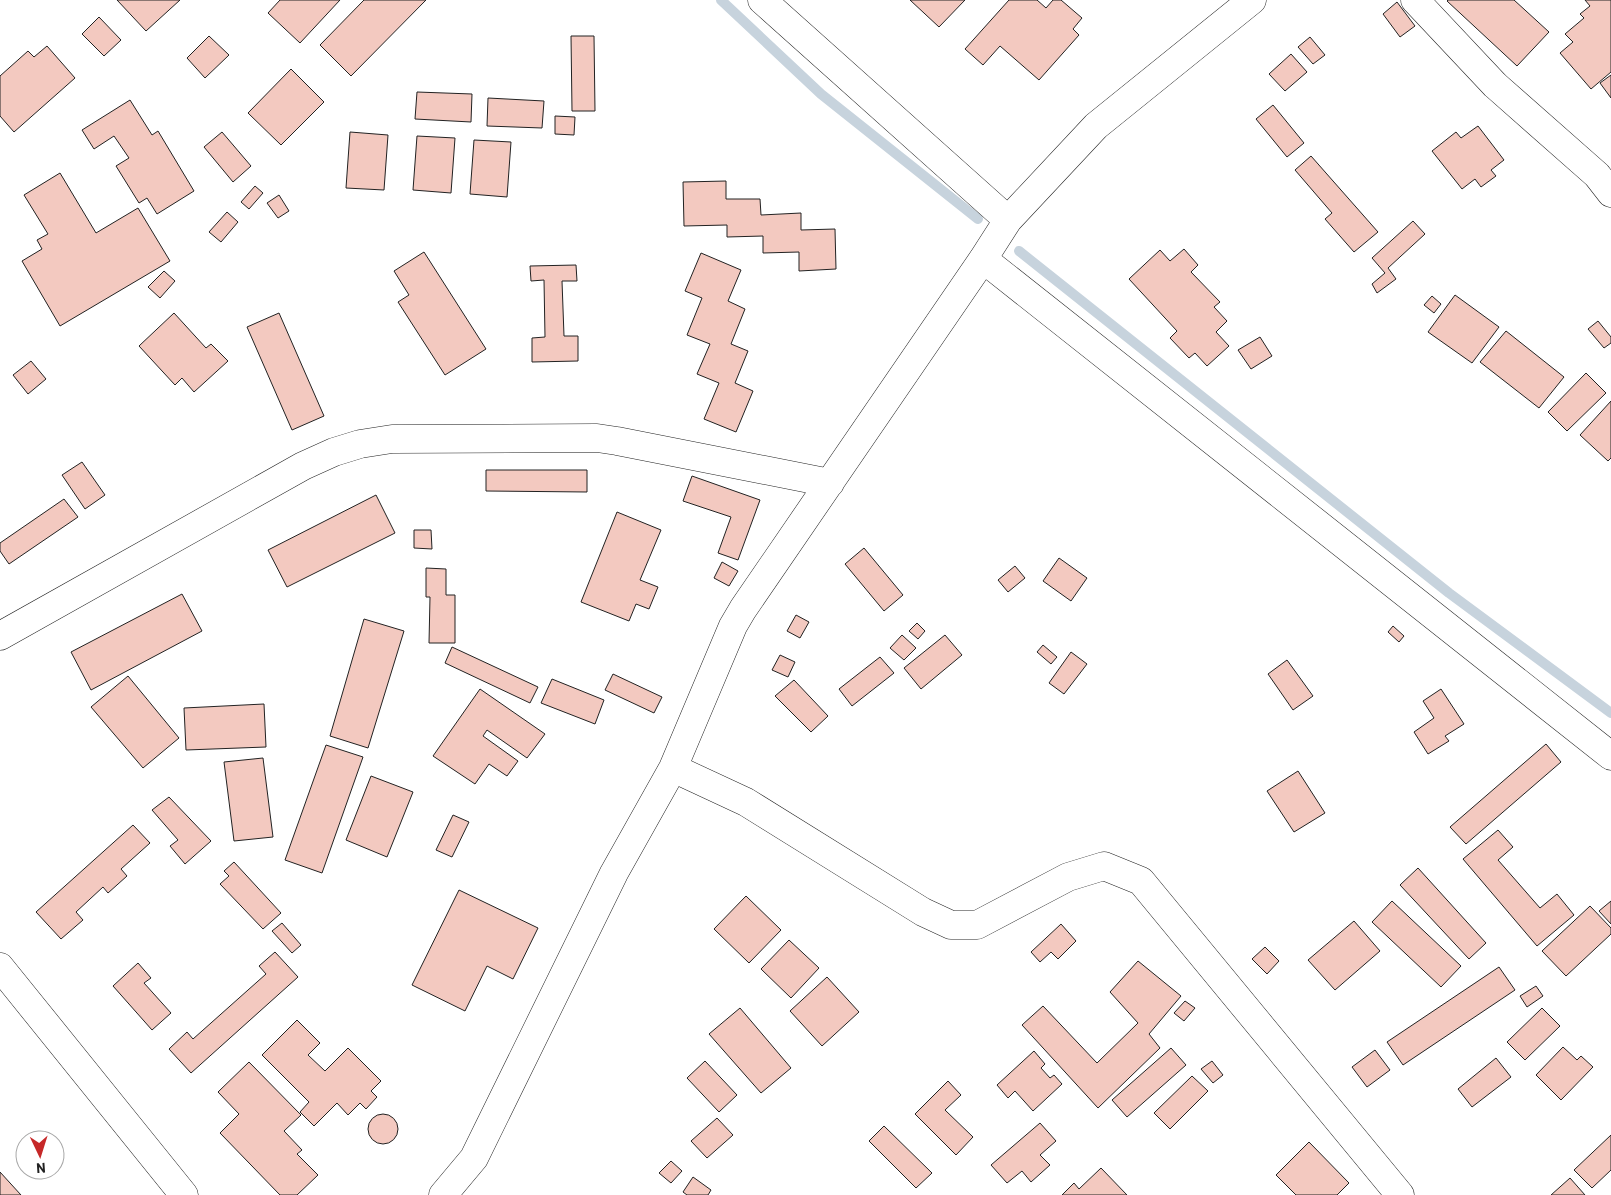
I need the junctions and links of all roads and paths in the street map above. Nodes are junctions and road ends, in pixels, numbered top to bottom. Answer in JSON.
{"nodes":[{"id":1,"x":762,"y":0,"type":"edge"},
{"id":2,"x":1252,"y":0,"type":"edge"},
{"id":3,"x":1415,"y":0,"type":"edge"},
{"id":4,"x":1611,"y":194,"type":"edge"},
{"id":5,"x":1008,"y":220,"type":"junction"},
{"id":6,"x":983,"y":259,"type":"junction"},
{"id":7,"x":830,"y":483,"type":"junction"},
{"id":8,"x":0,"y":636,"type":"edge"},
{"id":9,"x":1611,"y":756,"type":"edge"},
{"id":10,"x":673,"y":768,"type":"junction"},
{"id":11,"x":0,"y":967,"type":"edge"},
{"id":12,"x":184,"y":1195,"type":"edge"},
{"id":13,"x":443,"y":1195,"type":"edge"},
{"id":14,"x":1400,"y":1195,"type":"edge"}],
"edges":[{"from":1,"to":5,"type":"street"},
{"from":2,"to":5,"type":"street"},
{"from":3,"to":4,"type":"street"},
{"from":5,"to":6,"type":"street"},
{"from":6,"to":7,"type":"street"},
{"from":6,"to":9,"type":"street"},
{"from":7,"to":8,"type":"street"},
{"from":7,"to":10,"type":"street"},
{"from":10,"to":13,"type":"street"},
{"from":10,"to":14,"type":"street"},
{"from":11,"to":12,"type":"street"}]}
